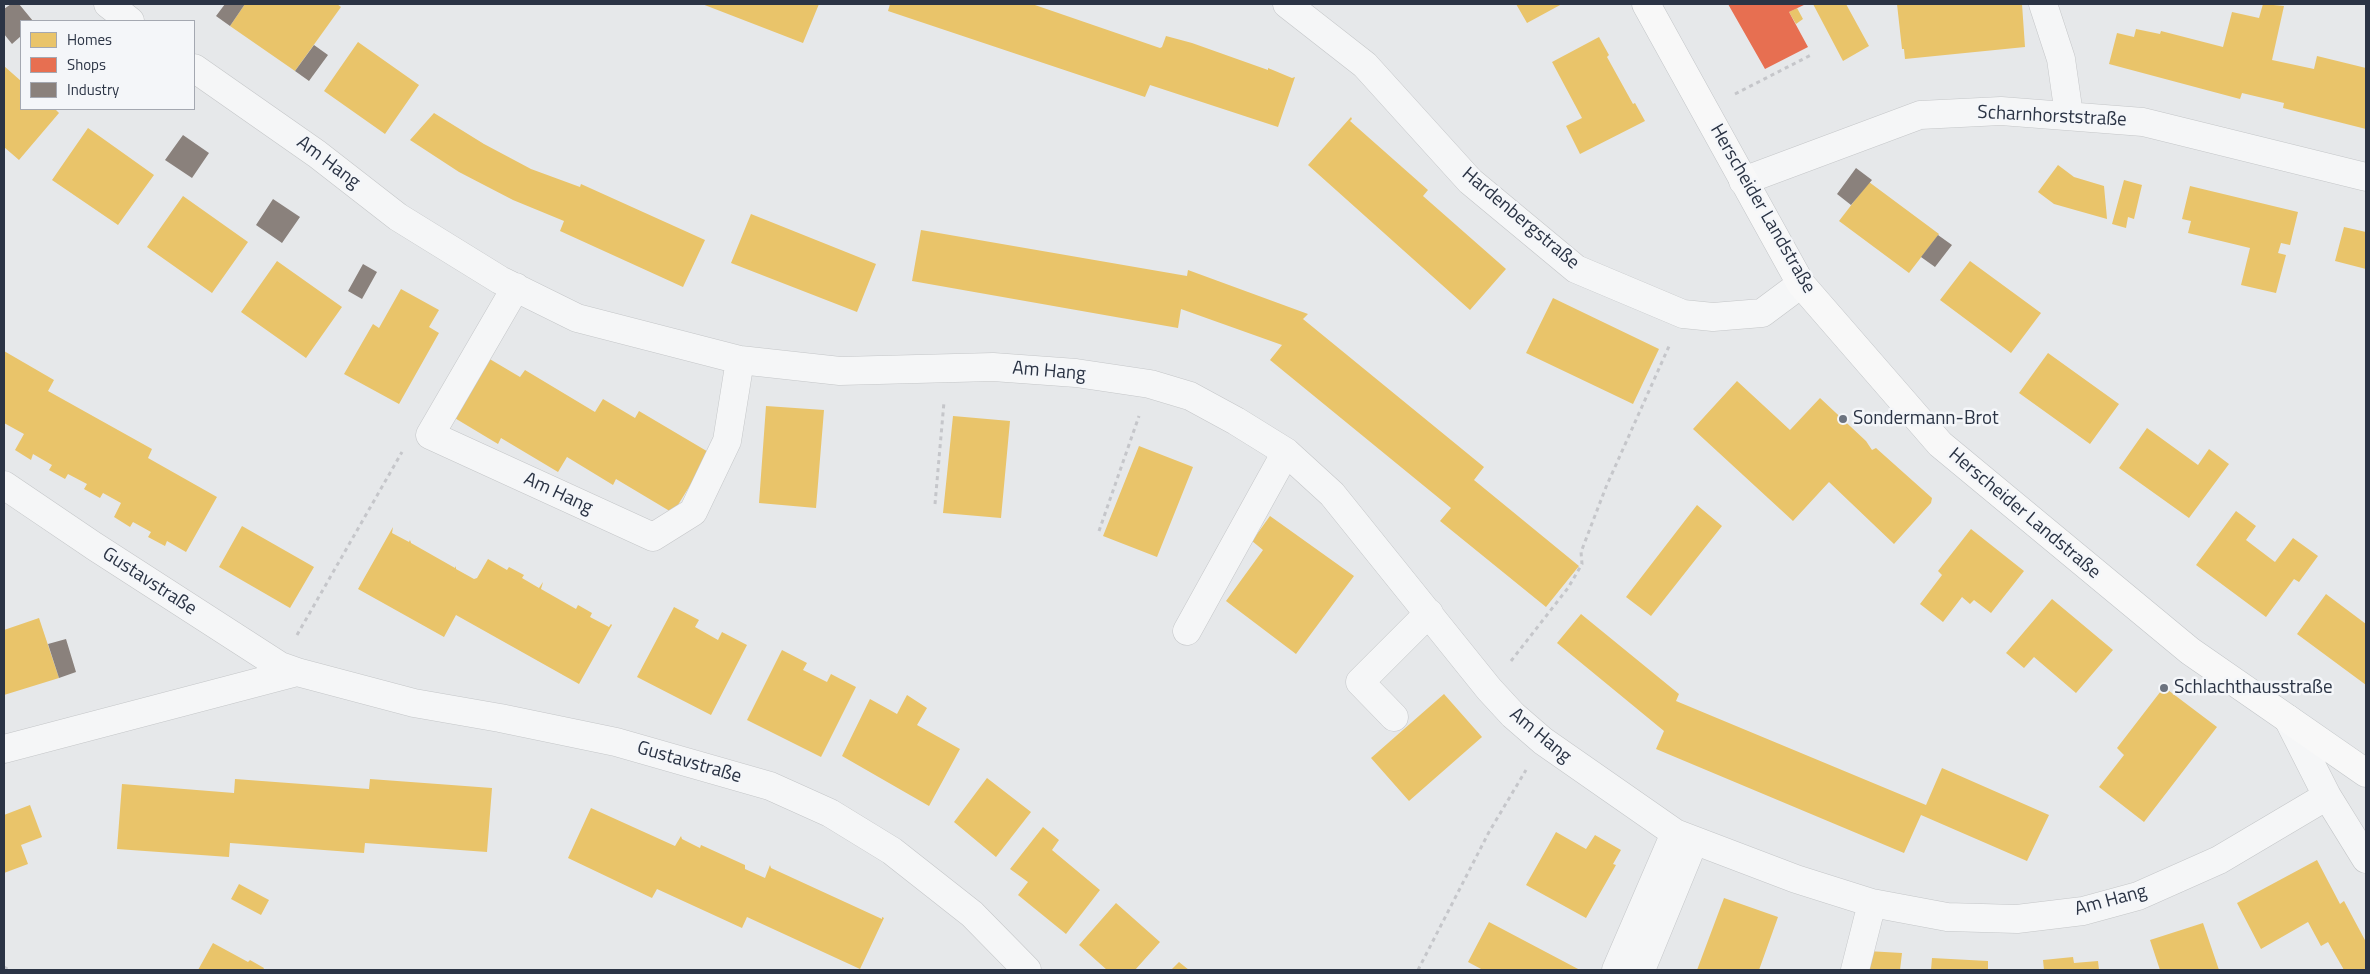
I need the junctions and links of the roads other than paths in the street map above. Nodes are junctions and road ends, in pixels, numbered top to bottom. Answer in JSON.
{"nodes":[{"id":1,"x":108,"y":4,"type":"edge"},
{"id":2,"x":1286,"y":4,"type":"edge"},
{"id":3,"x":1646,"y":4,"type":"edge"},
{"id":4,"x":2043,"y":4,"type":"edge"},
{"id":5,"x":129,"y":20,"type":"edge"},
{"id":6,"x":195,"y":69,"type":"edge"},
{"id":7,"x":2069,"y":115,"type":"junction"},
{"id":8,"x":2366,"y":177,"type":"edge"},
{"id":9,"x":1743,"y":181,"type":"junction"},
{"id":10,"x":1801,"y":284,"type":"junction"},
{"id":11,"x":516,"y":287,"type":"junction"},
{"id":12,"x":740,"y":360,"type":"junction"},
{"id":13,"x":1286,"y":452,"type":"junction"},
{"id":14,"x":4,"y":485,"type":"edge"},
{"id":15,"x":1429,"y":613,"type":"junction"},
{"id":16,"x":1187,"y":632,"type":"dead end"},
{"id":17,"x":288,"y":669,"type":"junction"},
{"id":18,"x":1394,"y":717,"type":"dead end"},
{"id":19,"x":2288,"y":718,"type":"junction"},
{"id":20,"x":4,"y":749,"type":"edge"},
{"id":21,"x":2366,"y":773,"type":"edge"},
{"id":22,"x":2327,"y":796,"type":"junction"},
{"id":23,"x":1685,"y":837,"type":"junction"},
{"id":24,"x":2366,"y":859,"type":"edge"},
{"id":25,"x":1872,"y":903,"type":"junction"},
{"id":26,"x":1027,"y":970,"type":"edge"},
{"id":27,"x":1616,"y":970,"type":"edge"},
{"id":28,"x":1641,"y":970,"type":"edge"},
{"id":29,"x":1855,"y":970,"type":"edge"}],
"edges":[{"from":1,"to":5,"type":"street"},
{"from":2,"to":10,"type":"street","name":"Hardenbergstraße"},
{"from":3,"to":9,"type":"main road","name":"Herscheider Landstraße"},
{"from":4,"to":7,"type":"street"},
{"from":6,"to":11,"type":"street","name":"Am Hang"},
{"from":7,"to":8,"type":"street","name":"Scharnhorststraße"},
{"from":7,"to":9,"type":"street","name":"Scharnhorststraße"},
{"from":9,"to":10,"type":"main road","name":"Herscheider Landstraße"},
{"from":10,"to":19,"type":"main road","name":"Herscheider Landstraße"},
{"from":11,"to":12,"type":"street","name":"Am Hang"},
{"from":11,"to":12,"type":"street","name":"Am Hang"},
{"from":12,"to":13,"type":"street","name":"Am Hang"},
{"from":13,"to":15,"type":"street","name":"Am Hang"},
{"from":13,"to":16,"type":"street"},
{"from":14,"to":17,"type":"street","name":"Gustavstraße"},
{"from":15,"to":18,"type":"street"},
{"from":15,"to":23,"type":"street","name":"Am Hang"},
{"from":17,"to":20,"type":"street","name":"Gustavstraße"},
{"from":17,"to":26,"type":"street","name":"Gustavstraße"},
{"from":19,"to":21,"type":"main road","name":"Herscheider Landstraße"},
{"from":19,"to":22,"type":"street"},
{"from":22,"to":24,"type":"street"},
{"from":22,"to":25,"type":"street","name":"Am Hang"},
{"from":23,"to":25,"type":"street","name":"Am Hang"},
{"from":23,"to":27,"type":"street"},
{"from":23,"to":28,"type":"street"},
{"from":25,"to":29,"type":"street"}]}
